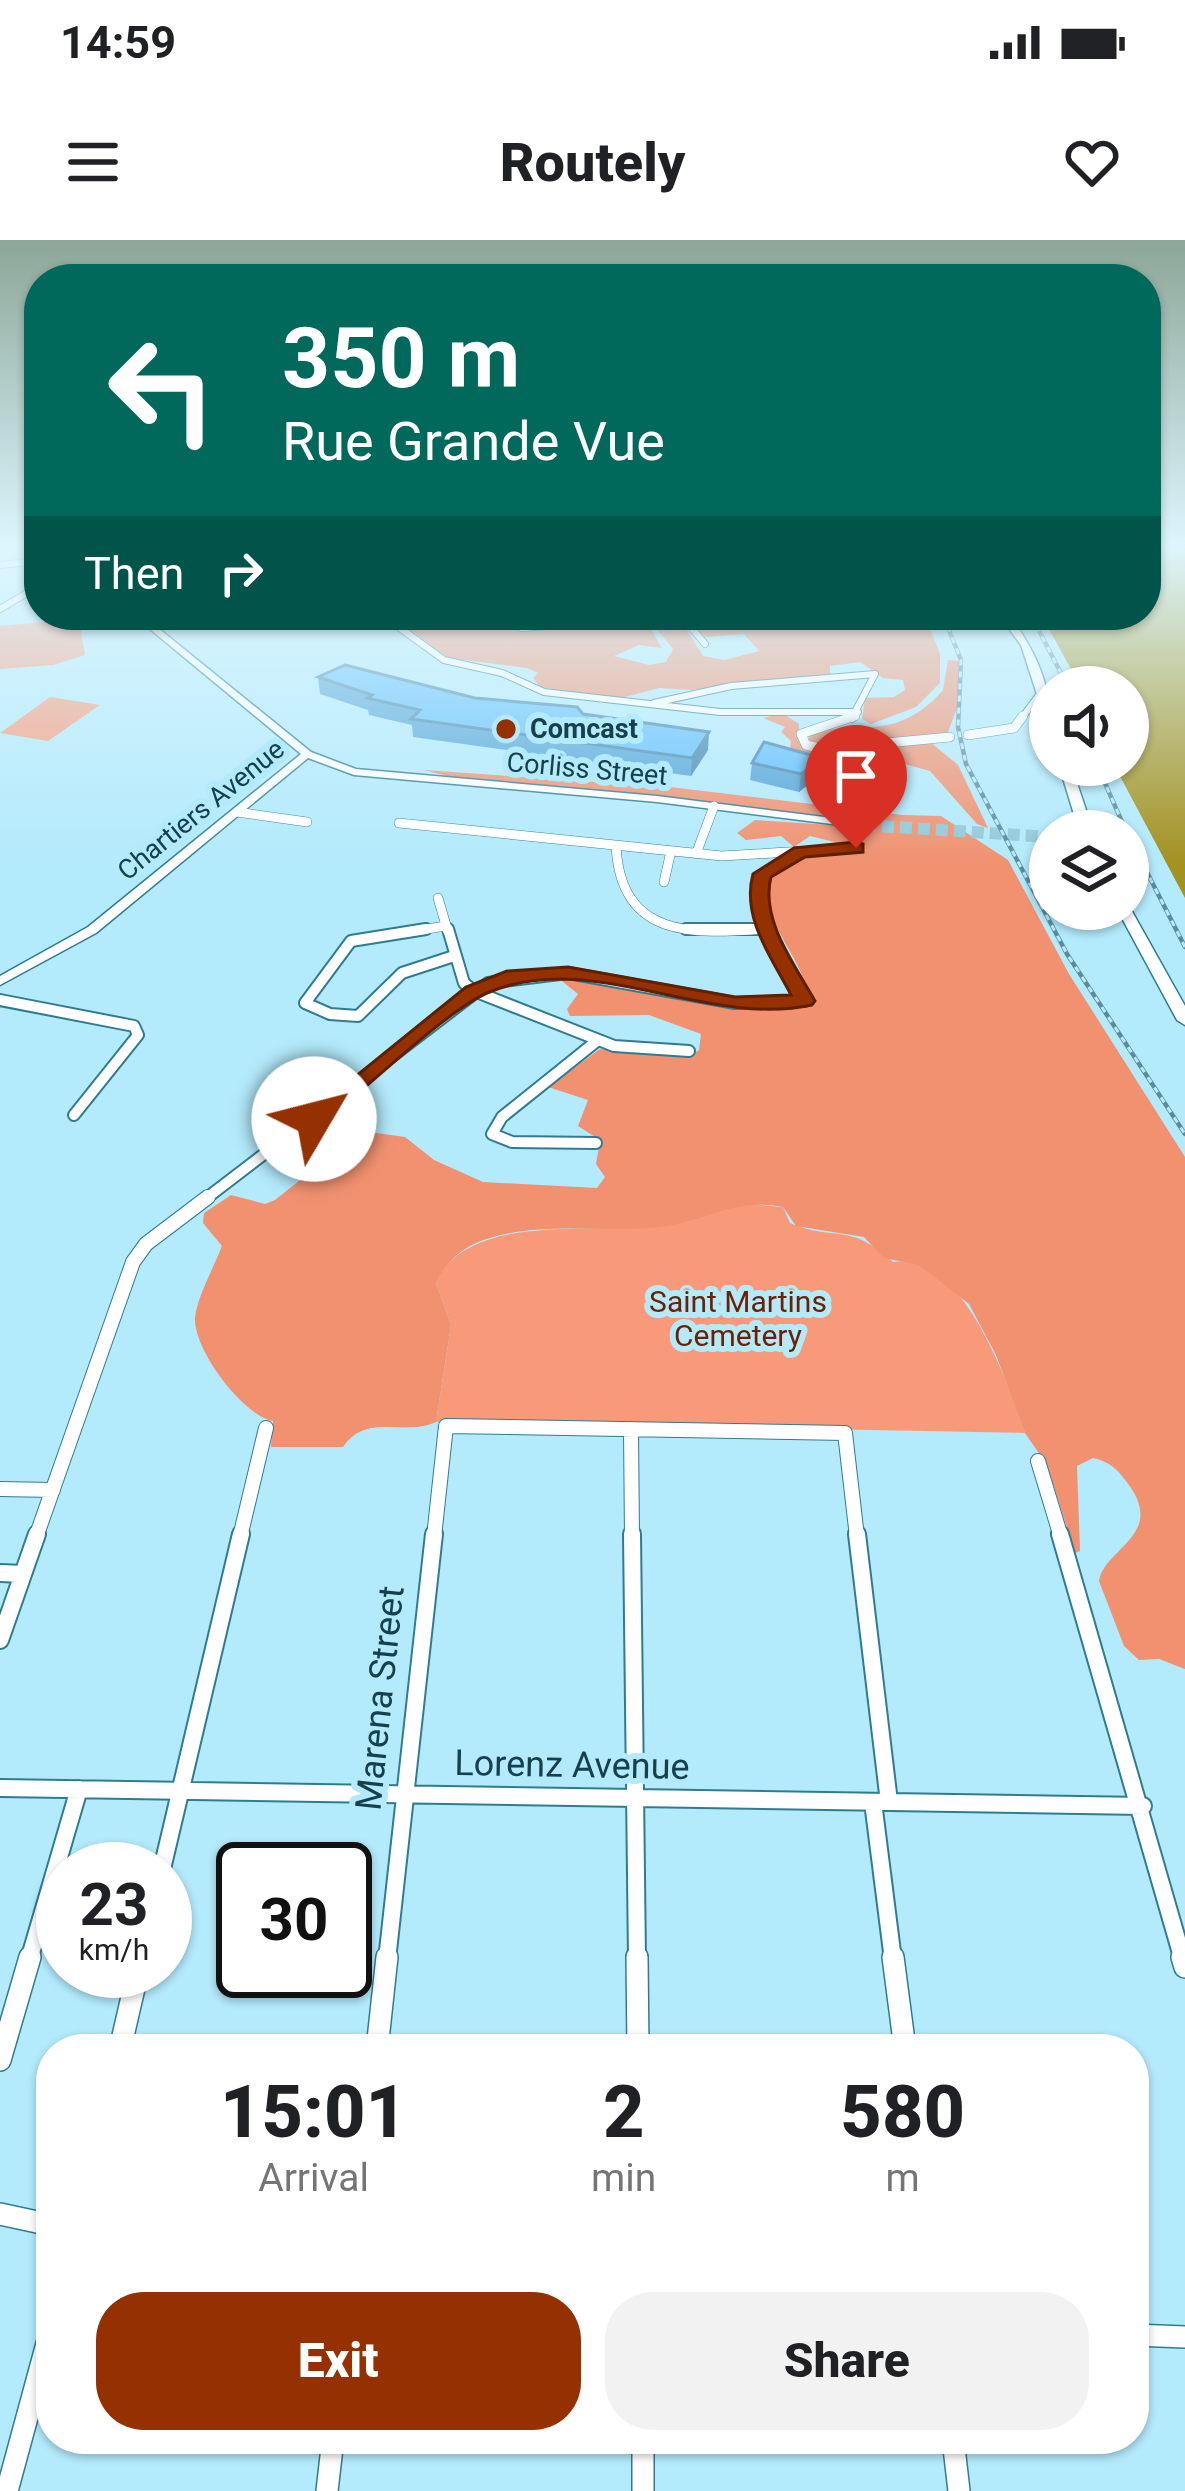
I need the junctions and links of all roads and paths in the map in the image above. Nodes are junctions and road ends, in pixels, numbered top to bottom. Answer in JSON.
{"nodes":[{"id":1,"x":184,"y":653,"type":"edge"},
{"id":2,"x":434,"y":653,"type":"edge"},
{"id":3,"x":649,"y":705,"type":"junction"},
{"id":4,"x":1029,"y":708,"type":"edge"},
{"id":5,"x":856,"y":710,"type":"junction"},
{"id":6,"x":968,"y":735,"type":"dead end"},
{"id":7,"x":950,"y":737,"type":"dead end"},
{"id":8,"x":308,"y":754,"type":"junction"},
{"id":9,"x":354,"y":772,"type":"junction"},
{"id":10,"x":285,"y":773,"type":"junction"},
{"id":11,"x":714,"y":806,"type":"junction"},
{"id":12,"x":237,"y":812,"type":"junction"},
{"id":13,"x":307,"y":823,"type":"dead end"},
{"id":14,"x":399,"y":823,"type":"dead end"},
{"id":15,"x":864,"y":825,"type":"tunnel mouth"},
{"id":16,"x":616,"y":846,"type":"junction"},
{"id":17,"x":856,"y":848,"type":"dead end"},
{"id":18,"x":671,"y":851,"type":"junction"},
{"id":19,"x":801,"y":852,"type":"junction"},
{"id":20,"x":695,"y":854,"type":"junction"},
{"id":21,"x":664,"y":882,"type":"dead end"},
{"id":22,"x":438,"y":898,"type":"dead end"},
{"id":23,"x":446,"y":926,"type":"junction"},
{"id":24,"x":766,"y":929,"type":"junction"},
{"id":25,"x":1136,"y":930,"type":"edge"},
{"id":26,"x":454,"y":956,"type":"junction"},
{"id":27,"x":0,"y":981,"type":"edge"},
{"id":28,"x":474,"y":991,"type":"junction"},
{"id":29,"x":0,"y":1000,"type":"edge"},
{"id":30,"x":1185,"y":1020,"type":"edge"},
{"id":31,"x":598,"y":1040,"type":"junction"},
{"id":32,"x":689,"y":1051,"type":"dead end"},
{"id":33,"x":74,"y":1115,"type":"dead end"},
{"id":34,"x":596,"y":1143,"type":"dead end"},
{"id":35,"x":266,"y":1429,"type":"dead end"},
{"id":36,"x":631,"y":1429,"type":"junction"},
{"id":37,"x":1038,"y":1460,"type":"dead end"},
{"id":38,"x":0,"y":1489,"type":"edge"},
{"id":39,"x":53,"y":1490,"type":"junction"},
{"id":40,"x":0,"y":1573,"type":"edge"},
{"id":41,"x":23,"y":1574,"type":"junction"},
{"id":42,"x":0,"y":1640,"type":"edge"},
{"id":43,"x":0,"y":1788,"type":"edge"},
{"id":44,"x":79,"y":1789,"type":"junction"},
{"id":45,"x":182,"y":1790,"type":"junction"},
{"id":46,"x":404,"y":1795,"type":"junction"},
{"id":47,"x":636,"y":1798,"type":"junction"},
{"id":48,"x":881,"y":1802,"type":"junction"},
{"id":49,"x":1143,"y":1806,"type":"junction"},
{"id":50,"x":169,"y":1842,"type":"edge"},
{"id":51,"x":1185,"y":1967,"type":"edge"},
{"id":52,"x":132,"y":1998,"type":"edge"},
{"id":53,"x":123,"y":2034,"type":"edge"},
{"id":54,"x":379,"y":2034,"type":"edge"},
{"id":55,"x":638,"y":2034,"type":"edge"},
{"id":56,"x":904,"y":2034,"type":"edge"},
{"id":57,"x":0,"y":2060,"type":"edge"},
{"id":58,"x":0,"y":2214,"type":"edge"},
{"id":59,"x":36,"y":2222,"type":"edge"},
{"id":60,"x":1149,"y":2336,"type":"edge"},
{"id":61,"x":1185,"y":2337,"type":"edge"},
{"id":62,"x":36,"y":2385,"type":"edge"},
{"id":63,"x":331,"y":2454,"type":"edge"},
{"id":64,"x":643,"y":2454,"type":"edge"},
{"id":65,"x":955,"y":2454,"type":"edge"},
{"id":66,"x":7,"y":2491,"type":"edge"},
{"id":67,"x":327,"y":2491,"type":"edge"},
{"id":68,"x":643,"y":2491,"type":"edge"},
{"id":69,"x":959,"y":2491,"type":"edge"}],
"edges":[{"from":1,"to":8,"type":"street","name":"Chartiers Avenue"},
{"from":2,"to":3,"type":"street"},
{"from":3,"to":5,"type":"street"},
{"from":3,"to":5,"type":"street"},
{"from":4,"to":6,"type":"street"},
{"from":5,"to":7,"type":"street"},
{"from":8,"to":9,"type":"street","name":"Corliss Street"},
{"from":8,"to":10,"type":"street","name":"Chartiers Avenue"},
{"from":9,"to":10,"type":"street"},
{"from":9,"to":11,"type":"street","name":"Corliss Street"},
{"from":10,"to":12,"type":"street","name":"Chartiers Avenue"},
{"from":11,"to":15,"type":"street","name":"Corliss Street"},
{"from":11,"to":20,"type":"street"},
{"from":12,"to":13,"type":"street"},
{"from":12,"to":27,"type":"street","name":"Chartiers Avenue"},
{"from":14,"to":16,"type":"street"},
{"from":16,"to":18,"type":"street"},
{"from":16,"to":24,"type":"street"},
{"from":17,"to":19,"type":"street"},
{"from":18,"to":20,"type":"street"},
{"from":18,"to":21,"type":"street"},
{"from":19,"to":20,"type":"street"},
{"from":19,"to":24,"type":"street"},
{"from":22,"to":23,"type":"street"},
{"from":23,"to":26,"type":"street"},
{"from":23,"to":26,"type":"street"},
{"from":24,"to":28,"type":"street"},
{"from":25,"to":30,"type":"main road"},
{"from":26,"to":28,"type":"street"},
{"from":28,"to":31,"type":"street"},
{"from":28,"to":39,"type":"street"},
{"from":29,"to":33,"type":"street"},
{"from":31,"to":32,"type":"street"},
{"from":31,"to":34,"type":"street"},
{"from":35,"to":45,"type":"street"},
{"from":36,"to":46,"type":"street","name":"Marena Street"},
{"from":36,"to":47,"type":"street"},
{"from":36,"to":48,"type":"street"},
{"from":37,"to":49,"type":"street"},
{"from":38,"to":39,"type":"street"},
{"from":39,"to":41,"type":"street"},
{"from":40,"to":41,"type":"street"},
{"from":41,"to":42,"type":"street"},
{"from":43,"to":44,"type":"street","name":"Lorenz Avenue"},
{"from":44,"to":45,"type":"street","name":"Lorenz Avenue"},
{"from":44,"to":57,"type":"street"},
{"from":45,"to":46,"type":"street","name":"Lorenz Avenue"},
{"from":45,"to":50,"type":"street"},
{"from":46,"to":47,"type":"street","name":"Lorenz Avenue"},
{"from":46,"to":54,"type":"street","name":"Marena Street"},
{"from":47,"to":48,"type":"street","name":"Lorenz Avenue"},
{"from":47,"to":55,"type":"street"},
{"from":48,"to":49,"type":"street","name":"Lorenz Avenue"},
{"from":48,"to":56,"type":"street"},
{"from":49,"to":51,"type":"street"},
{"from":52,"to":53,"type":"street"},
{"from":58,"to":59,"type":"street"},
{"from":60,"to":61,"type":"street"},
{"from":62,"to":66,"type":"street"},
{"from":63,"to":67,"type":"street"},
{"from":64,"to":68,"type":"street"},
{"from":65,"to":69,"type":"street"}]}
